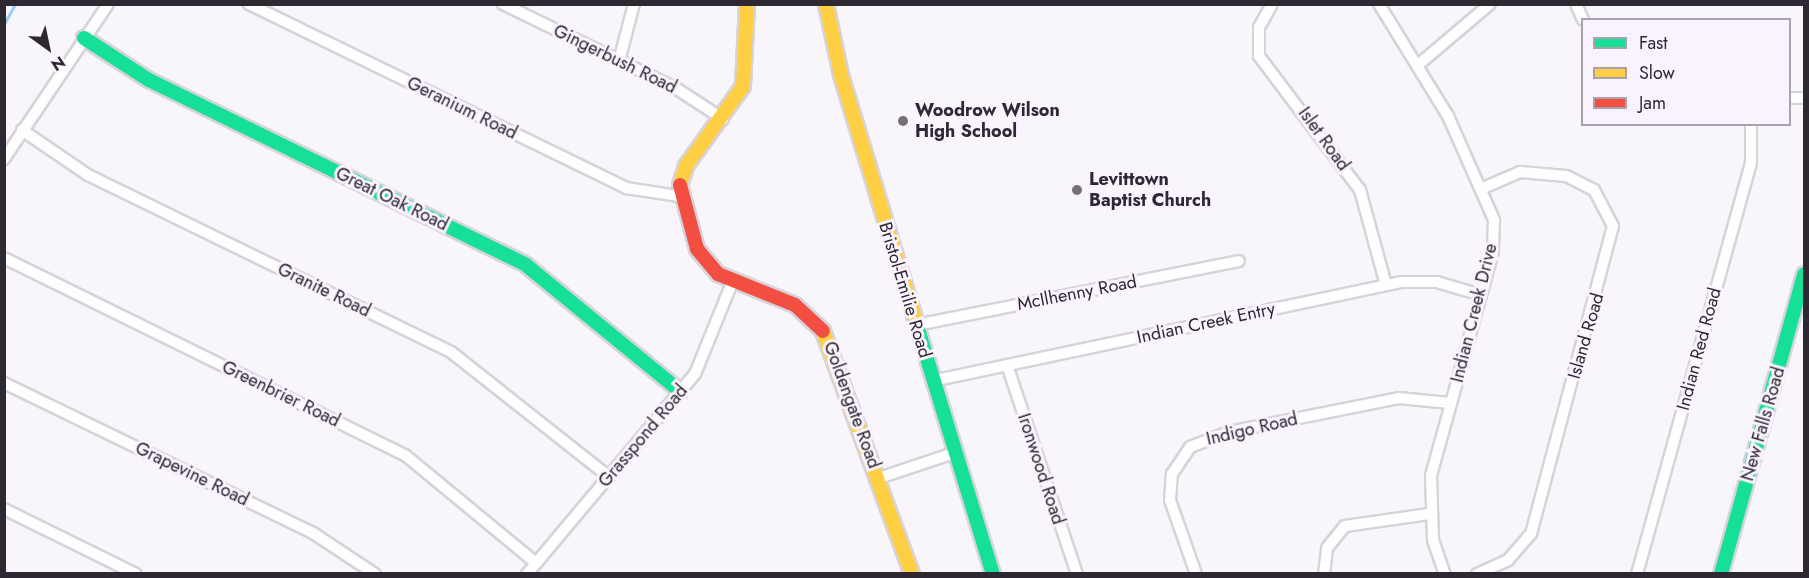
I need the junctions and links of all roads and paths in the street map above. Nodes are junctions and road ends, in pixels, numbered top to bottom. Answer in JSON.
{"nodes":[{"id":1,"x":108,"y":4,"type":"edge"},
{"id":2,"x":249,"y":4,"type":"edge"},
{"id":3,"x":503,"y":4,"type":"edge"},
{"id":4,"x":634,"y":4,"type":"edge"},
{"id":5,"x":747,"y":4,"type":"edge"},
{"id":6,"x":826,"y":4,"type":"edge"},
{"id":7,"x":1272,"y":4,"type":"edge"},
{"id":8,"x":1379,"y":4,"type":"edge"},
{"id":9,"x":1490,"y":4,"type":"edge"},
{"id":10,"x":1576,"y":4,"type":"edge"},
{"id":11,"x":1582,"y":18,"type":"edge"},
{"id":12,"x":84,"y":38,"type":"junction"},
{"id":13,"x":620,"y":61,"type":"junction"},
{"id":14,"x":1418,"y":65,"type":"junction"},
{"id":15,"x":723,"y":120,"type":"junction"},
{"id":16,"x":1751,"y":126,"type":"edge"},
{"id":17,"x":22,"y":130,"type":"junction"},
{"id":18,"x":4,"y":159,"type":"edge"},
{"id":19,"x":1483,"y":188,"type":"junction"},
{"id":20,"x":680,"y":196,"type":"junction"},
{"id":21,"x":4,"y":258,"type":"edge"},
{"id":22,"x":1239,"y":261,"type":"dead end"},
{"id":23,"x":1804,"y":274,"type":"edge"},
{"id":24,"x":732,"y":283,"type":"junction"},
{"id":25,"x":1386,"y":285,"type":"junction"},
{"id":26,"x":1481,"y":295,"type":"junction"},
{"id":27,"x":916,"y":326,"type":"junction"},
{"id":28,"x":1007,"y":365,"type":"junction"},
{"id":29,"x":932,"y":381,"type":"junction"},
{"id":30,"x":4,"y":383,"type":"edge"},
{"id":31,"x":680,"y":391,"type":"junction"},
{"id":32,"x":1450,"y":403,"type":"junction"},
{"id":33,"x":954,"y":453,"type":"junction"},
{"id":34,"x":609,"y":477,"type":"junction"},
{"id":35,"x":879,"y":478,"type":"junction"},
{"id":36,"x":4,"y":509,"type":"edge"},
{"id":37,"x":1429,"y":514,"type":"junction"},
{"id":38,"x":536,"y":563,"type":"junction"},
{"id":39,"x":136,"y":573,"type":"edge"},
{"id":40,"x":375,"y":573,"type":"edge"},
{"id":41,"x":527,"y":573,"type":"edge"},
{"id":42,"x":912,"y":573,"type":"edge"},
{"id":43,"x":993,"y":573,"type":"edge"},
{"id":44,"x":1077,"y":573,"type":"edge"},
{"id":45,"x":1196,"y":573,"type":"edge"},
{"id":46,"x":1324,"y":573,"type":"edge"},
{"id":47,"x":1445,"y":573,"type":"edge"},
{"id":48,"x":1477,"y":573,"type":"edge"},
{"id":49,"x":1637,"y":573,"type":"edge"},
{"id":50,"x":1722,"y":573,"type":"edge"}],
"edges":[{"from":1,"to":12,"type":"street"},
{"from":2,"to":20,"type":"street","name":"Geranium Road"},
{"from":3,"to":13,"type":"street","name":"Gingerbush Road"},
{"from":4,"to":13,"type":"street"},
{"from":5,"to":15,"type":"street","name":"Goldengate Road"},
{"from":6,"to":27,"type":"street","name":"Bristol-Emilie Road"},
{"from":7,"to":25,"type":"street","name":"Islet Road"},
{"from":8,"to":14,"type":"street","name":"Indian Creek Drive"},
{"from":9,"to":14,"type":"street"},
{"from":10,"to":11,"type":"street"},
{"from":12,"to":17,"type":"street"},
{"from":12,"to":31,"type":"street","name":"Great Oak Road"},
{"from":13,"to":15,"type":"street","name":"Gingerbush Road"},
{"from":14,"to":19,"type":"street","name":"Indian Creek Drive"},
{"from":15,"to":20,"type":"street","name":"Goldengate Road"},
{"from":16,"to":49,"type":"street","name":"Indian Red Road"},
{"from":17,"to":18,"type":"street"},
{"from":17,"to":34,"type":"street","name":"Granite Road"},
{"from":19,"to":26,"type":"street","name":"Indian Creek Drive"},
{"from":19,"to":48,"type":"street","name":"Island Road"},
{"from":20,"to":24,"type":"street","name":"Goldengate Road"},
{"from":21,"to":38,"type":"street","name":"Greenbrier Road"},
{"from":22,"to":27,"type":"street","name":"McIlhenny Road"},
{"from":23,"to":50,"type":"street","name":"New Falls Road"},
{"from":24,"to":31,"type":"street","name":"Grasspond Road"},
{"from":24,"to":35,"type":"street","name":"Goldengate Road"},
{"from":25,"to":26,"type":"street","name":"Indian Creek Entry"},
{"from":25,"to":28,"type":"street","name":"Indian Creek Entry"},
{"from":26,"to":32,"type":"street","name":"Indian Creek Drive"},
{"from":27,"to":29,"type":"street","name":"Bristol-Emilie Road"},
{"from":28,"to":29,"type":"street","name":"Indian Creek Entry"},
{"from":28,"to":44,"type":"street","name":"Ironwood Road"},
{"from":29,"to":33,"type":"street","name":"Bristol-Emilie Road"},
{"from":30,"to":40,"type":"street","name":"Grapevine Road"},
{"from":31,"to":34,"type":"street","name":"Grasspond Road"},
{"from":32,"to":37,"type":"street","name":"Indian Creek Drive"},
{"from":32,"to":45,"type":"street","name":"Indigo Road"},
{"from":33,"to":35,"type":"street"},
{"from":33,"to":43,"type":"street","name":"Bristol-Emilie Road"},
{"from":34,"to":38,"type":"street","name":"Grasspond Road"},
{"from":35,"to":42,"type":"street","name":"Goldengate Road"},
{"from":36,"to":39,"type":"street"},
{"from":37,"to":46,"type":"street"},
{"from":37,"to":47,"type":"street","name":"Indian Creek Drive"},
{"from":38,"to":41,"type":"street","name":"Grasspond Road"}]}
